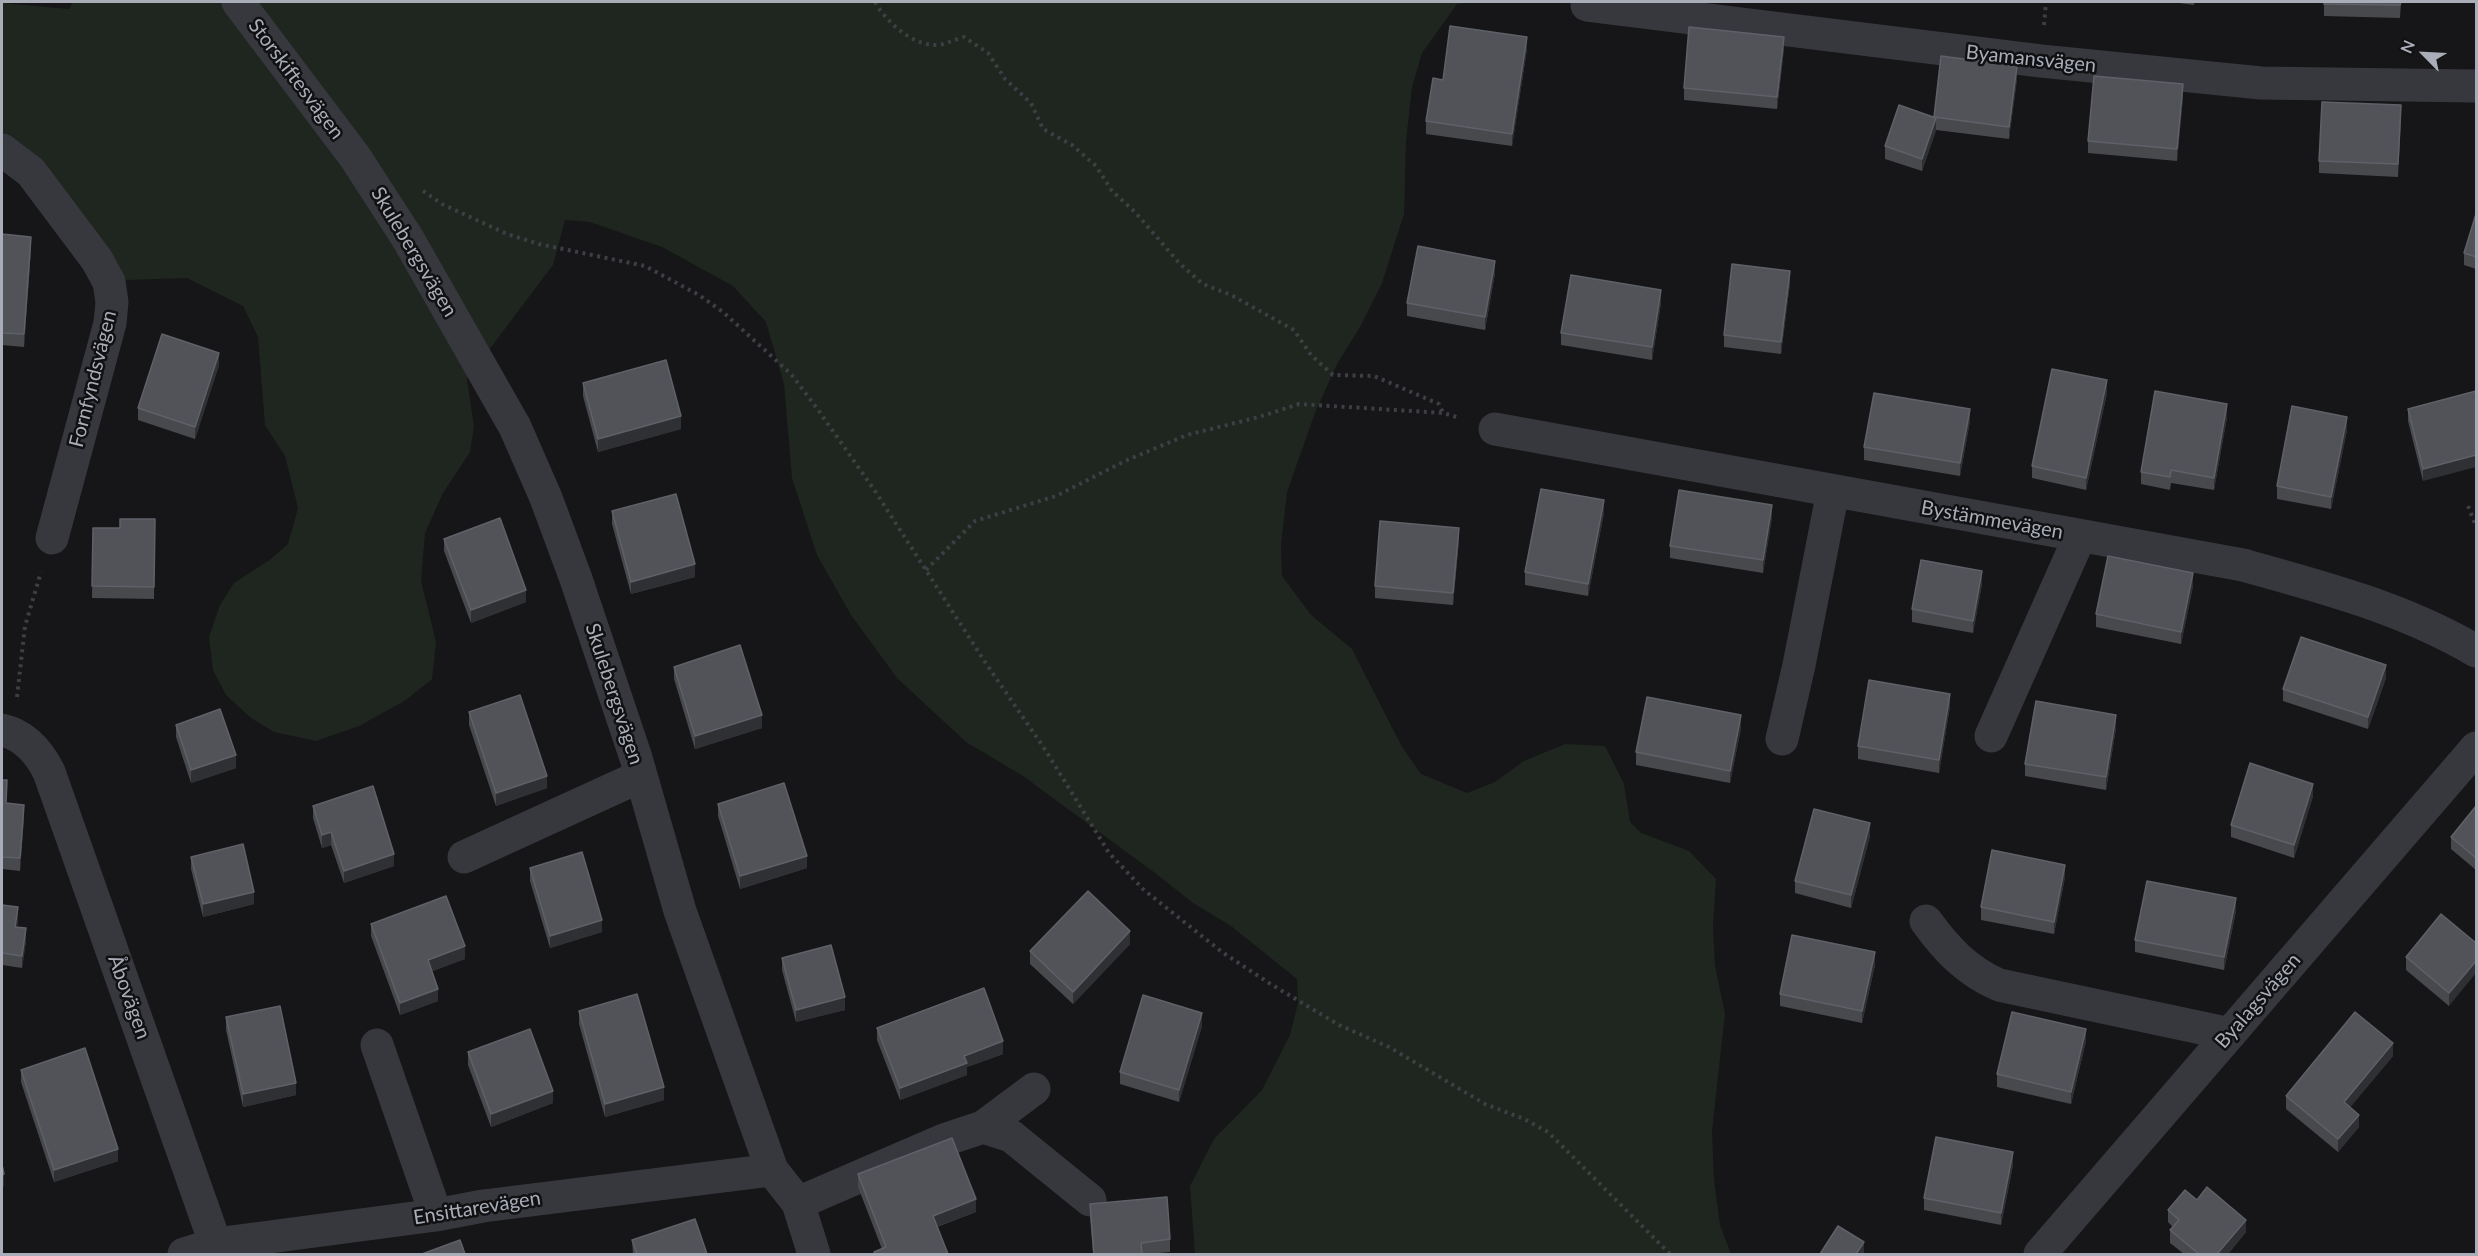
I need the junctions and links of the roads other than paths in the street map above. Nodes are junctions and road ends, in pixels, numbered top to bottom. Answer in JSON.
{"nodes":[{"id":1,"x":238,"y":2,"type":"edge"},
{"id":2,"x":1587,"y":5,"type":"dead end"},
{"id":3,"x":2476,"y":86,"type":"edge"},
{"id":4,"x":2,"y":150,"type":"edge"},
{"id":5,"x":355,"y":157,"type":"joint"},
{"id":6,"x":1496,"y":429,"type":"road end"},
{"id":7,"x":1833,"y":491,"type":"junction"},
{"id":8,"x":2080,"y":536,"type":"junction"},
{"id":9,"x":52,"y":538,"type":"road end"},
{"id":10,"x":2476,"y":651,"type":"edge"},
{"id":11,"x":14,"y":736,"type":"edge"},
{"id":12,"x":1991,"y":736,"type":"dead end"},
{"id":13,"x":1782,"y":739,"type":"dead end"},
{"id":14,"x":2476,"y":748,"type":"edge"},
{"id":15,"x":641,"y":776,"type":"junction"},
{"id":16,"x":464,"y":857,"type":"dead end"},
{"id":17,"x":1926,"y":921,"type":"dead end"},
{"id":18,"x":2230,"y":1034,"type":"junction"},
{"id":19,"x":377,"y":1045,"type":"dead end"},
{"id":20,"x":1034,"y":1089,"type":"dead end"},
{"id":21,"x":983,"y":1127,"type":"junction"},
{"id":22,"x":772,"y":1170,"type":"junction"},
{"id":23,"x":1090,"y":1200,"type":"dead end"},
{"id":24,"x":798,"y":1203,"type":"junction"},
{"id":25,"x":436,"y":1215,"type":"junction"},
{"id":26,"x":218,"y":1249,"type":"edge"},
{"id":27,"x":184,"y":1254,"type":"edge"},
{"id":28,"x":814,"y":1254,"type":"edge"},
{"id":29,"x":2040,"y":1254,"type":"edge"}],
"edges":[{"from":1,"to":5,"type":"street","name":"Storskiftesvägen"},
{"from":2,"to":3,"type":"street","name":"Byamansvägen"},
{"from":4,"to":9,"type":"street","name":"Fornfyndsvägen"},
{"from":5,"to":15,"type":"street","name":"Skulebergsvägen"},
{"from":6,"to":7,"type":"street","name":"Bystämmevägen"},
{"from":7,"to":8,"type":"street","name":"Bystämmevägen"},
{"from":7,"to":13,"type":"street"},
{"from":8,"to":10,"type":"street","name":"Bystämmevägen"},
{"from":8,"to":12,"type":"street"},
{"from":11,"to":26,"type":"street","name":"Åbovägen"},
{"from":14,"to":18,"type":"street","name":"Byalagsvägen"},
{"from":15,"to":16,"type":"street"},
{"from":15,"to":22,"type":"street","name":"Skulebergsvägen"},
{"from":17,"to":18,"type":"street"},
{"from":18,"to":29,"type":"street","name":"Byalagsvägen"},
{"from":19,"to":25,"type":"street"},
{"from":20,"to":21,"type":"street"},
{"from":21,"to":23,"type":"street"},
{"from":21,"to":24,"type":"street"},
{"from":22,"to":24,"type":"street","name":"Skulebergsvägen"},
{"from":22,"to":25,"type":"street","name":"Ensittarevägen"},
{"from":24,"to":28,"type":"street","name":"Skulebergsvägen"},
{"from":25,"to":26,"type":"street","name":"Ensittarevägen"},
{"from":26,"to":27,"type":"street","name":"Ensittarevägen"}]}
